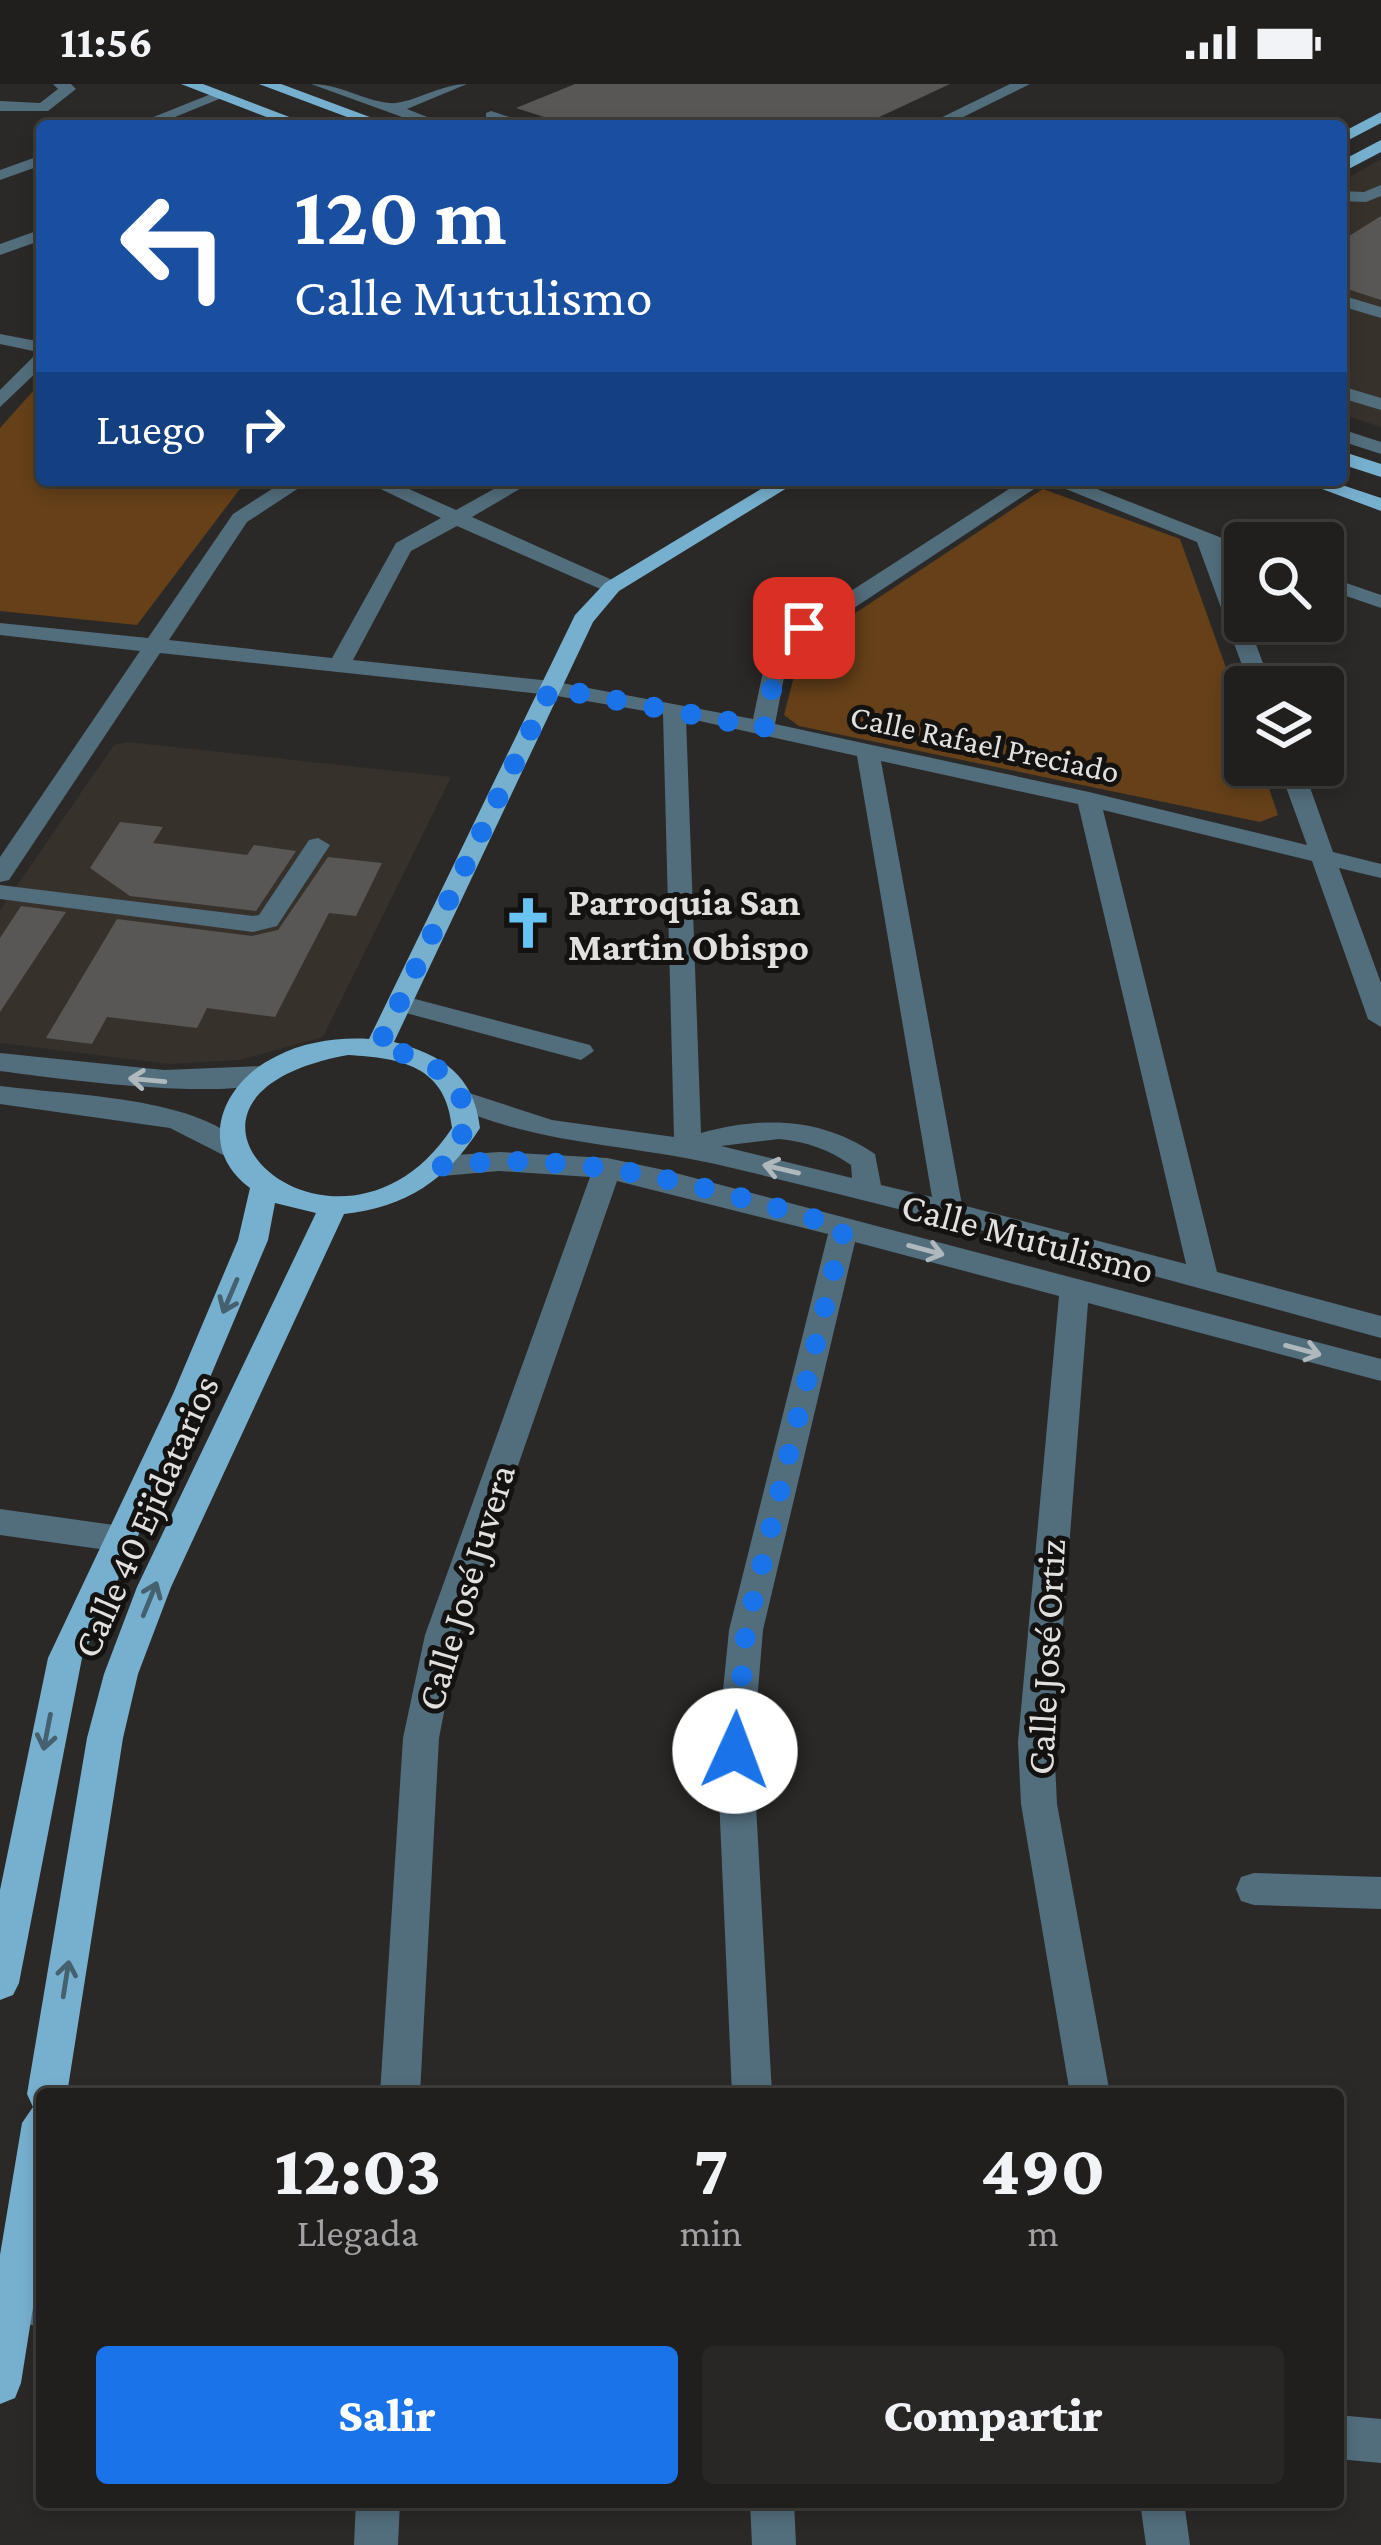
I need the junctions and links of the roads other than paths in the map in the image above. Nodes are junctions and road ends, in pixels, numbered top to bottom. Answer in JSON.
{"nodes":[{"id":1,"x":65,"y":84,"type":"edge"},
{"id":2,"x":189,"y":84,"type":"edge"},
{"id":3,"x":267,"y":84,"type":"edge"},
{"id":4,"x":319,"y":84,"type":"edge"},
{"id":5,"x":459,"y":84,"type":"edge"},
{"id":6,"x":1022,"y":84,"type":"edge"},
{"id":7,"x":221,"y":95,"type":"junction"},
{"id":8,"x":0,"y":106,"type":"edge"},
{"id":9,"x":491,"y":116,"type":"dead end"},
{"id":10,"x":1381,"y":117,"type":"edge"},
{"id":11,"x":389,"y":118,"type":"edge"},
{"id":12,"x":155,"y":120,"type":"edge"},
{"id":13,"x":279,"y":120,"type":"edge"},
{"id":14,"x":504,"y":120,"type":"edge"},
{"id":15,"x":945,"y":120,"type":"edge"},
{"id":16,"x":1347,"y":136,"type":"edge"},
{"id":17,"x":1377,"y":151,"type":"edge"},
{"id":18,"x":36,"y":162,"type":"edge"},
{"id":19,"x":1347,"y":165,"type":"edge"},
{"id":20,"x":0,"y":175,"type":"edge"},
{"id":21,"x":1381,"y":190,"type":"edge"},
{"id":22,"x":1347,"y":196,"type":"edge"},
{"id":23,"x":36,"y":236,"type":"edge"},
{"id":24,"x":0,"y":250,"type":"edge"},
{"id":25,"x":1347,"y":302,"type":"edge"},
{"id":26,"x":1381,"y":313,"type":"edge"},
{"id":27,"x":0,"y":339,"type":"edge"},
{"id":28,"x":36,"y":349,"type":"edge"},
{"id":29,"x":36,"y":358,"type":"edge"},
{"id":30,"x":1347,"y":394,"type":"edge"},
{"id":31,"x":0,"y":401,"type":"edge"},
{"id":32,"x":1381,"y":404,"type":"edge"},
{"id":33,"x":1347,"y":440,"type":"edge"},
{"id":34,"x":1347,"y":458,"type":"edge"},
{"id":35,"x":1378,"y":463,"type":"edge"},
{"id":36,"x":288,"y":486,"type":"edge"},
{"id":37,"x":386,"y":486,"type":"edge"},
{"id":38,"x":513,"y":486,"type":"edge"},
{"id":39,"x":780,"y":486,"type":"edge"},
{"id":40,"x":1028,"y":486,"type":"edge"},
{"id":41,"x":1071,"y":486,"type":"edge"},
{"id":42,"x":1326,"y":486,"type":"edge"},
{"id":43,"x":1381,"y":505,"type":"edge"},
{"id":44,"x":453,"y":516,"type":"junction"},
{"id":45,"x":1206,"y":540,"type":"junction"},
{"id":46,"x":1224,"y":546,"type":"edge"},
{"id":47,"x":612,"y":587,"type":"junction"},
{"id":48,"x":1344,"y":589,"type":"edge"},
{"id":49,"x":1381,"y":602,"type":"edge"},
{"id":50,"x":0,"y":629,"type":"edge"},
{"id":51,"x":158,"y":644,"type":"junction"},
{"id":52,"x":340,"y":662,"type":"junction"},
{"id":53,"x":1253,"y":666,"type":"edge"},
{"id":54,"x":551,"y":688,"type":"junction"},
{"id":55,"x":674,"y":709,"type":"junction"},
{"id":56,"x":764,"y":728,"type":"junction"},
{"id":57,"x":868,"y":751,"type":"junction"},
{"id":58,"x":1297,"y":786,"type":"edge"},
{"id":59,"x":1089,"y":799,"type":"junction"},
{"id":60,"x":318,"y":845,"type":"dead end"},
{"id":61,"x":1322,"y":853,"type":"junction"},
{"id":62,"x":1381,"y":871,"type":"edge"},
{"id":63,"x":0,"y":875,"type":"edge"},
{"id":64,"x":0,"y":892,"type":"edge"},
{"id":65,"x":400,"y":1003,"type":"junction"},
{"id":66,"x":1381,"y":1019,"type":"edge"},
{"id":67,"x":378,"y":1047,"type":"junction"},
{"id":68,"x":580,"y":1051,"type":"dead end"},
{"id":69,"x":0,"y":1062,"type":"edge"},
{"id":70,"x":264,"y":1075,"type":"junction"},
{"id":71,"x":0,"y":1095,"type":"edge"},
{"id":72,"x":463,"y":1100,"type":"junction"},
{"id":73,"x":688,"y":1148,"type":"junction"},
{"id":74,"x":233,"y":1151,"type":"junction"},
{"id":75,"x":442,"y":1166,"type":"junction"},
{"id":76,"x":607,"y":1168,"type":"junction"},
{"id":77,"x":265,"y":1185,"type":"junction"},
{"id":78,"x":867,"y":1190,"type":"junction"},
{"id":79,"x":335,"y":1202,"type":"junction"},
{"id":80,"x":948,"y":1209,"type":"junction"},
{"id":81,"x":844,"y":1228,"type":"junction"},
{"id":82,"x":1204,"y":1279,"type":"junction"},
{"id":83,"x":1074,"y":1289,"type":"junction"},
{"id":84,"x":1381,"y":1328,"type":"edge"},
{"id":85,"x":1381,"y":1370,"type":"edge"},
{"id":86,"x":188,"y":1394,"type":"junction"},
{"id":87,"x":244,"y":1402,"type":"junction"},
{"id":88,"x":0,"y":1522,"type":"edge"},
{"id":89,"x":121,"y":1539,"type":"junction"},
{"id":90,"x":1254,"y":1889,"type":"dead end"},
{"id":91,"x":1381,"y":1893,"type":"edge"},
{"id":92,"x":0,"y":1983,"type":"edge"},
{"id":93,"x":48,"y":2088,"type":"edge"},
{"id":94,"x":400,"y":2088,"type":"edge"},
{"id":95,"x":752,"y":2088,"type":"edge"},
{"id":96,"x":1089,"y":2088,"type":"edge"},
{"id":97,"x":36,"y":2168,"type":"edge"},
{"id":98,"x":18,"y":2302,"type":"edge"},
{"id":99,"x":0,"y":2383,"type":"edge"},
{"id":100,"x":1344,"y":2438,"type":"edge"},
{"id":101,"x":1381,"y":2441,"type":"edge"},
{"id":102,"x":378,"y":2508,"type":"edge"},
{"id":103,"x":772,"y":2508,"type":"edge"},
{"id":104,"x":1163,"y":2508,"type":"edge"},
{"id":105,"x":376,"y":2545,"type":"edge"},
{"id":106,"x":774,"y":2545,"type":"edge"},
{"id":107,"x":1168,"y":2545,"type":"edge"}],
"edges":[{"from":1,"to":8,"type":"street"},
{"from":2,"to":7,"type":"main road"},
{"from":3,"to":11,"type":"main road"},
{"from":4,"to":11,"type":"street"},
{"from":5,"to":11,"type":"street"},
{"from":6,"to":15,"type":"street"},
{"from":7,"to":12,"type":"street"},
{"from":7,"to":13,"type":"main road"},
{"from":9,"to":14,"type":"street"},
{"from":10,"to":16,"type":"main road"},
{"from":17,"to":19,"type":"main road"},
{"from":18,"to":20,"type":"street"},
{"from":21,"to":22,"type":"street"},
{"from":23,"to":24,"type":"street"},
{"from":25,"to":26,"type":"street"},
{"from":27,"to":28,"type":"street"},
{"from":29,"to":31,"type":"street"},
{"from":30,"to":32,"type":"street"},
{"from":33,"to":35,"type":"street"},
{"from":34,"to":35,"type":"main road"},
{"from":36,"to":51,"type":"street"},
{"from":37,"to":44,"type":"street"},
{"from":38,"to":44,"type":"street"},
{"from":39,"to":47,"type":"main road"},
{"from":40,"to":56,"type":"street"},
{"from":41,"to":45,"type":"street"},
{"from":42,"to":43,"type":"main road"},
{"from":44,"to":47,"type":"street"},
{"from":44,"to":52,"type":"street"},
{"from":45,"to":46,"type":"street"},
{"from":45,"to":53,"type":"street"},
{"from":47,"to":54,"type":"main road"},
{"from":48,"to":49,"type":"street"},
{"from":50,"to":51,"type":"street","name":"Calle Rafael Preciado"},
{"from":51,"to":52,"type":"street","name":"Calle Rafael Preciado"},
{"from":51,"to":63,"type":"street"},
{"from":52,"to":54,"type":"street","name":"Calle Rafael Preciado"},
{"from":54,"to":55,"type":"street","name":"Calle Rafael Preciado"},
{"from":54,"to":65,"type":"main road"},
{"from":55,"to":56,"type":"street","name":"Calle Rafael Preciado"},
{"from":55,"to":73,"type":"street"},
{"from":56,"to":57,"type":"street","name":"Calle Rafael Preciado"},
{"from":57,"to":59,"type":"street","name":"Calle Rafael Preciado"},
{"from":57,"to":80,"type":"street"},
{"from":58,"to":61,"type":"street"},
{"from":59,"to":61,"type":"street","name":"Calle Rafael Preciado"},
{"from":59,"to":82,"type":"street"},
{"from":60,"to":64,"type":"street"},
{"from":61,"to":62,"type":"street","name":"Calle Rafael Preciado"},
{"from":61,"to":66,"type":"street"},
{"from":65,"to":67,"type":"main road"},
{"from":65,"to":68,"type":"street"},
{"from":67,"to":70,"type":"main road"},
{"from":67,"to":72,"type":"main road"},
{"from":70,"to":69,"type":"street","one_way":true},
{"from":70,"to":74,"type":"main road"},
{"from":71,"to":74,"type":"street"},
{"from":72,"to":73,"type":"street","name":"Calle Mutulismo"},
{"from":72,"to":75,"type":"main road"},
{"from":78,"to":73,"type":"street","name":"Calle Mutulismo","one_way":true},
{"from":73,"to":78,"type":"street"},
{"from":74,"to":77,"type":"main road"},
{"from":75,"to":76,"type":"street","name":"Calle Mutulismo"},
{"from":75,"to":79,"type":"main road"},
{"from":76,"to":81,"type":"street","name":"Calle Mutulismo"},
{"from":76,"to":94,"type":"street","name":"Calle José Juvera"},
{"from":77,"to":79,"type":"main road"},
{"from":77,"to":86,"type":"main road","name":"Calle 40 Ejidatarios","one_way":true},
{"from":78,"to":80,"type":"street","name":"Calle Mutulismo"},
{"from":79,"to":87,"type":"main road","name":"Calle 40 Ejidatarios"},
{"from":80,"to":82,"type":"street","name":"Calle Mutulismo"},
{"from":81,"to":83,"type":"street","name":"Calle Mutulismo","one_way":true},
{"from":81,"to":95,"type":"street"},
{"from":82,"to":84,"type":"street","name":"Calle Mutulismo"},
{"from":83,"to":85,"type":"street","name":"Calle Mutulismo","one_way":true},
{"from":83,"to":96,"type":"street","name":"Calle José Ortiz"},
{"from":86,"to":87,"type":"main road"},
{"from":86,"to":89,"type":"main road","name":"Calle 40 Ejidatarios"},
{"from":93,"to":87,"type":"main road","name":"Calle 40 Ejidatarios","one_way":true},
{"from":88,"to":89,"type":"street"},
{"from":89,"to":92,"type":"main road","name":"Calle 40 Ejidatarios","one_way":true},
{"from":90,"to":91,"type":"street"},
{"from":97,"to":98,"type":"main road"},
{"from":98,"to":99,"type":"main road"},
{"from":100,"to":101,"type":"street"},
{"from":102,"to":105,"type":"street"},
{"from":103,"to":106,"type":"street"},
{"from":104,"to":107,"type":"street"}]}
